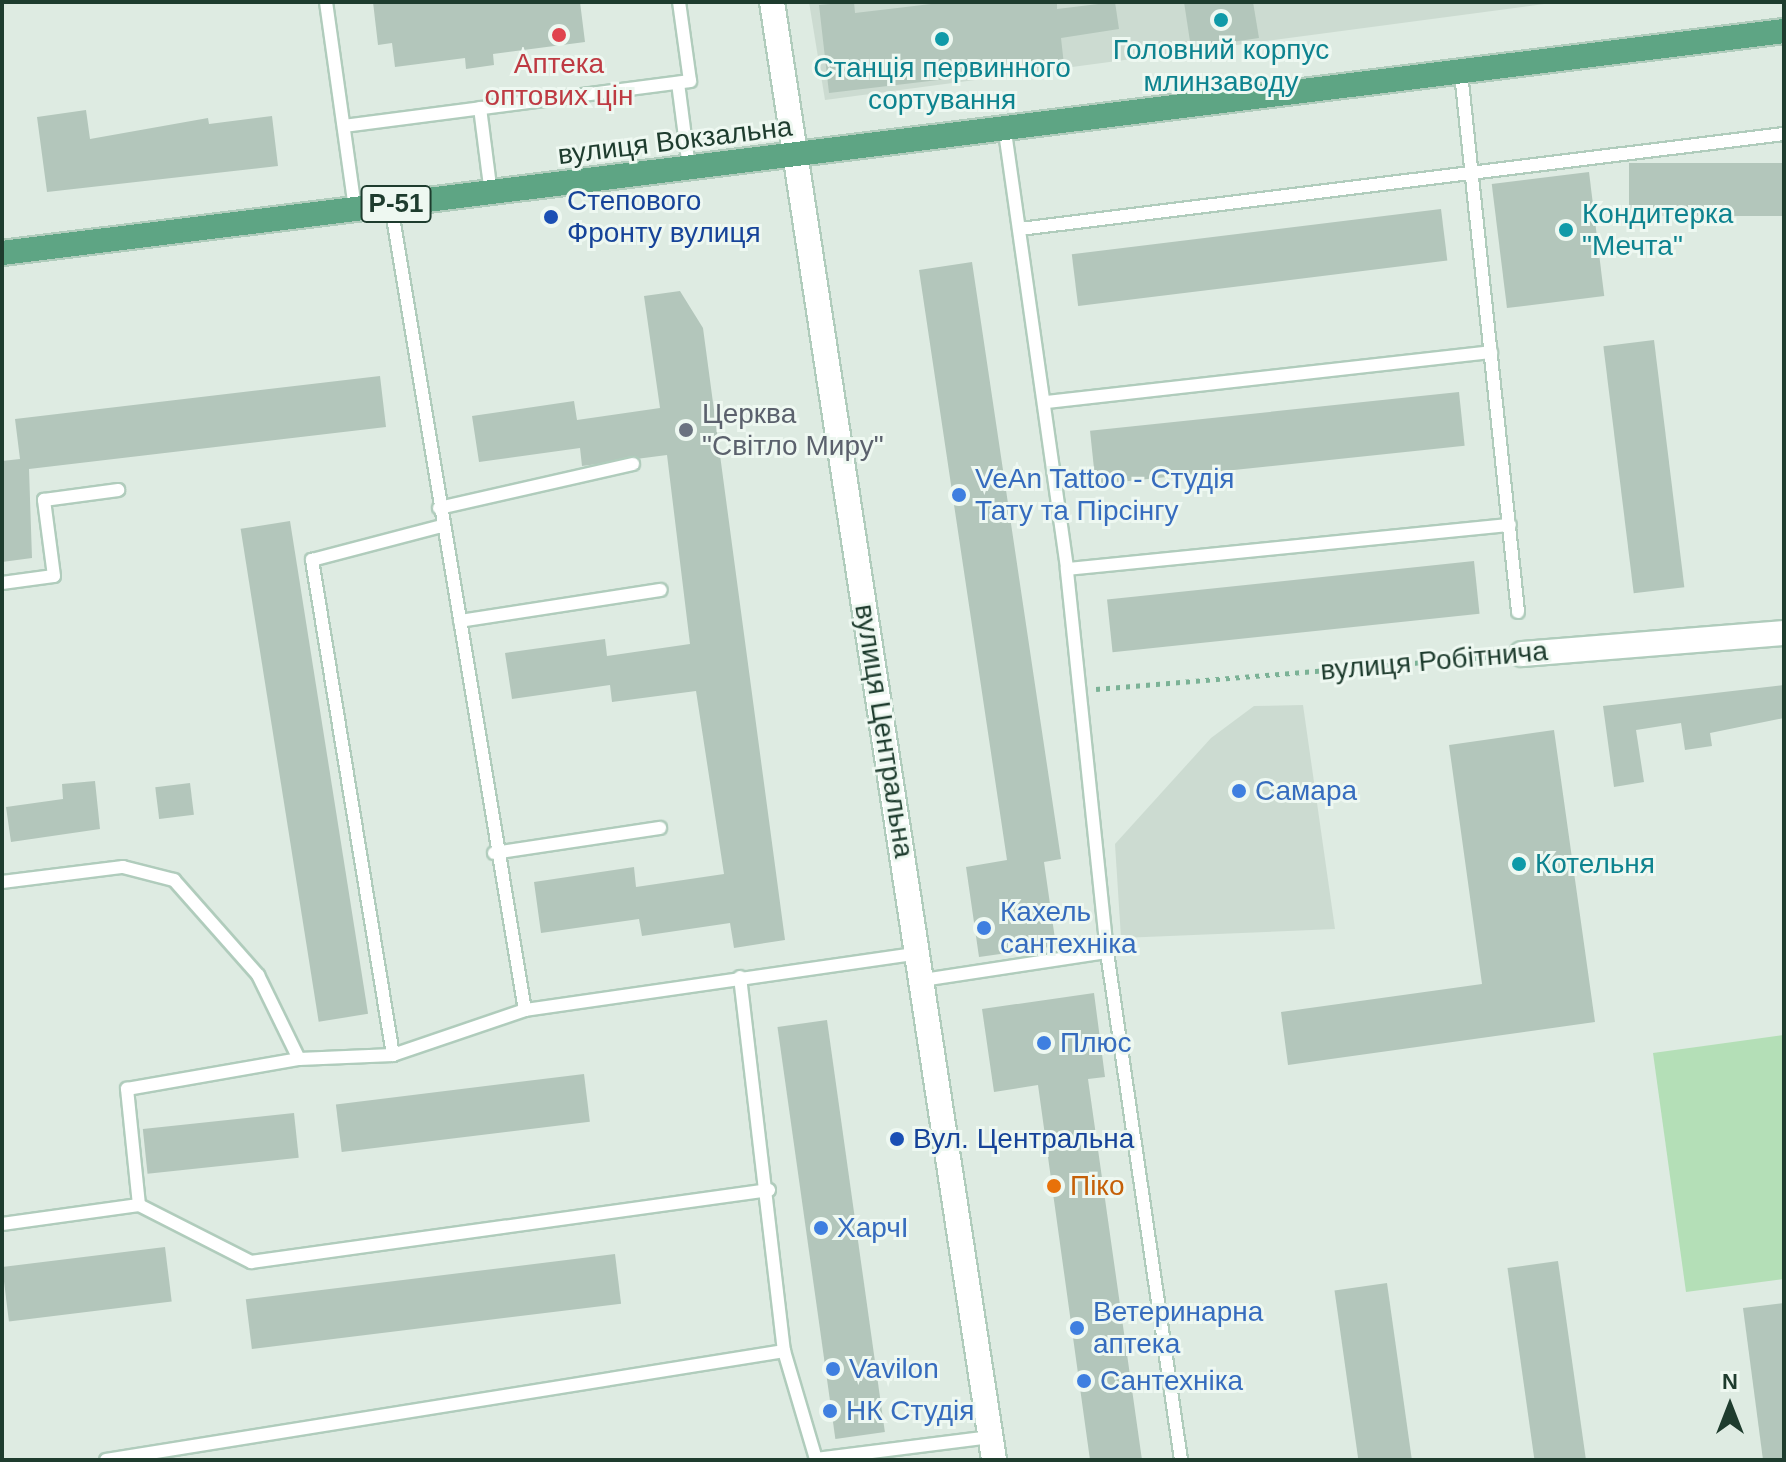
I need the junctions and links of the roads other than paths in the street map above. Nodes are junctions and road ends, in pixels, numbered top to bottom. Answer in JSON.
{"nodes":[{"id":1,"x":326,"y":2,"type":"edge"},
{"id":2,"x":679,"y":2,"type":"edge"},
{"id":3,"x":772,"y":2,"type":"edge"},
{"id":4,"x":1784,"y":31,"type":"edge"},
{"id":5,"x":1461,"y":73,"type":"junction"},
{"id":6,"x":678,"y":83,"type":"junction"},
{"id":7,"x":480,"y":108,"type":"junction"},
{"id":8,"x":344,"y":126,"type":"junction"},
{"id":9,"x":1005,"y":132,"type":"junction"},
{"id":10,"x":1784,"y":134,"type":"edge"},
{"id":11,"x":791,"y":157,"type":"junction"},
{"id":12,"x":689,"y":168,"type":"junction"},
{"id":13,"x":1470,"y":175,"type":"junction"},
{"id":14,"x":491,"y":194,"type":"junction"},
{"id":15,"x":391,"y":205,"type":"junction"},
{"id":16,"x":355,"y":209,"type":"junction"},
{"id":17,"x":1020,"y":229,"type":"junction"},
{"id":18,"x":2,"y":253,"type":"edge"},
{"id":19,"x":1491,"y":352,"type":"junction"},
{"id":20,"x":1046,"y":402,"type":"junction"},
{"id":21,"x":633,"y":464,"type":"dead end"},
{"id":22,"x":118,"y":490,"type":"dead end"},
{"id":23,"x":439,"y":508,"type":"junction"},
{"id":24,"x":1510,"y":525,"type":"junction"},
{"id":25,"x":442,"y":526,"type":"junction"},
{"id":26,"x":1067,"y":569,"type":"junction"},
{"id":27,"x":2,"y":583,"type":"edge"},
{"id":28,"x":661,"y":590,"type":"dead end"},
{"id":29,"x":1518,"y":612,"type":"dead end"},
{"id":30,"x":460,"y":621,"type":"junction"},
{"id":31,"x":1784,"y":633,"type":"edge"},
{"id":32,"x":1522,"y":654,"type":"road end"},
{"id":33,"x":660,"y":828,"type":"dead end"},
{"id":34,"x":494,"y":853,"type":"junction"},
{"id":35,"x":2,"y":882,"type":"edge"},
{"id":36,"x":1107,"y":952,"type":"junction"},
{"id":37,"x":919,"y":953,"type":"junction"},
{"id":38,"x":740,"y":977,"type":"junction"},
{"id":39,"x":923,"y":980,"type":"junction"},
{"id":40,"x":525,"y":1010,"type":"junction"},
{"id":41,"x":393,"y":1055,"type":"junction"},
{"id":42,"x":299,"y":1059,"type":"junction"},
{"id":43,"x":769,"y":1190,"type":"junction"},
{"id":44,"x":139,"y":1205,"type":"junction"},
{"id":45,"x":2,"y":1224,"type":"edge"},
{"id":46,"x":784,"y":1351,"type":"junction"},
{"id":47,"x":992,"y":1449,"type":"edge"},
{"id":48,"x":106,"y":1460,"type":"edge"},
{"id":49,"x":1181,"y":1460,"type":"edge"}],
"edges":[{"from":1,"to":8,"type":"lane"},
{"from":2,"to":6,"type":"lane"},
{"from":3,"to":11,"type":"street","name":"вулиця Центральна"},
{"from":4,"to":5,"type":"main road","name":"вулиця Вокзальна","number":"Р-51"},
{"from":5,"to":9,"type":"main road","name":"вулиця Вокзальна","number":"Р-51"},
{"from":5,"to":13,"type":"lane"},
{"from":6,"to":7,"type":"lane"},
{"from":6,"to":12,"type":"lane"},
{"from":7,"to":8,"type":"lane"},
{"from":7,"to":14,"type":"lane"},
{"from":8,"to":16,"type":"lane"},
{"from":9,"to":11,"type":"main road","name":"вулиця Вокзальна","number":"Р-51"},
{"from":9,"to":17,"type":"lane"},
{"from":10,"to":13,"type":"lane"},
{"from":11,"to":12,"type":"main road","name":"вулиця Вокзальна","number":"Р-51"},
{"from":11,"to":37,"type":"street","name":"вулиця Центральна"},
{"from":12,"to":14,"type":"main road","name":"вулиця Вокзальна","number":"Р-51"},
{"from":13,"to":17,"type":"lane"},
{"from":13,"to":19,"type":"lane"},
{"from":14,"to":15,"type":"main road","name":"вулиця Вокзальна","number":"Р-51"},
{"from":15,"to":16,"type":"main road","name":"вулиця Вокзальна","number":"Р-51"},
{"from":15,"to":23,"type":"lane"},
{"from":16,"to":18,"type":"main road","name":"вулиця Вокзальна","number":"Р-51"},
{"from":17,"to":20,"type":"lane"},
{"from":19,"to":20,"type":"lane"},
{"from":19,"to":24,"type":"lane"},
{"from":20,"to":26,"type":"lane"},
{"from":21,"to":23,"type":"lane"},
{"from":22,"to":27,"type":"lane"},
{"from":23,"to":25,"type":"lane"},
{"from":24,"to":26,"type":"lane"},
{"from":24,"to":29,"type":"lane"},
{"from":25,"to":30,"type":"lane"},
{"from":25,"to":41,"type":"lane"},
{"from":26,"to":36,"type":"lane"},
{"from":28,"to":30,"type":"lane"},
{"from":30,"to":34,"type":"lane"},
{"from":31,"to":32,"type":"street","name":"вулиця Робітнича"},
{"from":33,"to":34,"type":"lane"},
{"from":34,"to":40,"type":"lane"},
{"from":35,"to":42,"type":"lane"},
{"from":36,"to":39,"type":"lane"},
{"from":36,"to":49,"type":"lane"},
{"from":37,"to":38,"type":"lane"},
{"from":37,"to":39,"type":"street","name":"вулиця Центральна"},
{"from":38,"to":40,"type":"lane"},
{"from":38,"to":43,"type":"lane"},
{"from":39,"to":47,"type":"street","name":"вулиця Центральна"},
{"from":40,"to":41,"type":"lane"},
{"from":41,"to":42,"type":"lane"},
{"from":42,"to":44,"type":"lane"},
{"from":43,"to":44,"type":"lane"},
{"from":43,"to":46,"type":"lane"},
{"from":44,"to":45,"type":"lane"},
{"from":46,"to":47,"type":"lane"},
{"from":46,"to":48,"type":"lane"}]}
